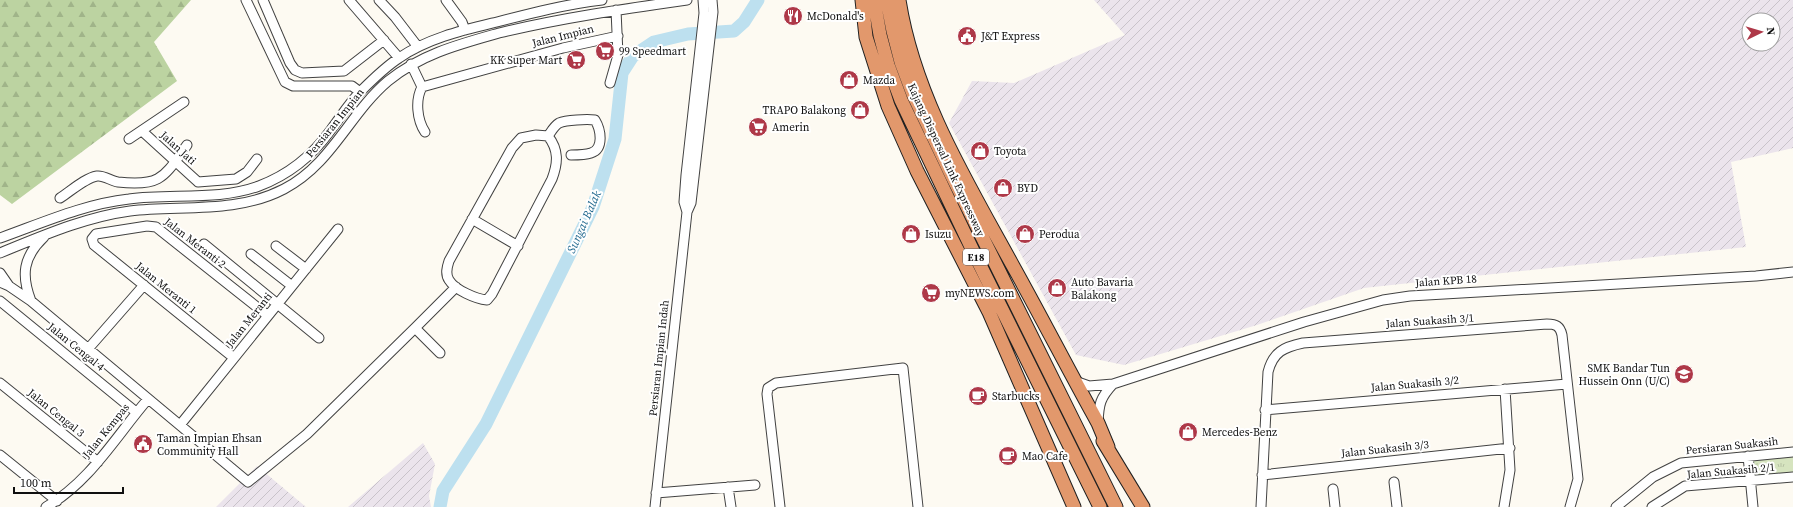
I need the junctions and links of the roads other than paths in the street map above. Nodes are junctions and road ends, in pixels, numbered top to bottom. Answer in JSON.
{"nodes":[{"id":1,"x":246,"y":0,"type":"edge"},
{"id":2,"x":263,"y":0,"type":"edge"},
{"id":3,"x":348,"y":0,"type":"edge"},
{"id":4,"x":379,"y":0,"type":"edge"},
{"id":5,"x":446,"y":0,"type":"edge"},
{"id":6,"x":603,"y":0,"type":"edge"},
{"id":7,"x":687,"y":0,"type":"edge"},
{"id":8,"x":703,"y":0,"type":"edge"},
{"id":9,"x":712,"y":0,"type":"edge"},
{"id":10,"x":862,"y":0,"type":"edge"},
{"id":11,"x":874,"y":0,"type":"edge"},
{"id":12,"x":887,"y":0,"type":"edge"},
{"id":13,"x":899,"y":0,"type":"edge"},
{"id":14,"x":628,"y":8,"type":"junction"},
{"id":15,"x":616,"y":10,"type":"junction"},
{"id":16,"x":708,"y":13,"type":"junction"},
{"id":17,"x":580,"y":15,"type":"junction"},
{"id":18,"x":465,"y":30,"type":"junction"},
{"id":19,"x":618,"y":36,"type":"junction"},
{"id":20,"x":384,"y":40,"type":"junction"},
{"id":21,"x":418,"y":47,"type":"junction"},
{"id":22,"x":399,"y":58,"type":"junction"},
{"id":23,"x":411,"y":64,"type":"junction"},
{"id":24,"x":610,"y":83,"type":"dead end"},
{"id":25,"x":422,"y":87,"type":"junction"},
{"id":26,"x":360,"y":92,"type":"junction"},
{"id":27,"x":184,"y":102,"type":"dead end"},
{"id":28,"x":142,"y":131,"type":"junction"},
{"id":29,"x":426,"y":132,"type":"dead end"},
{"id":30,"x":548,"y":136,"type":"junction"},
{"id":31,"x":129,"y":139,"type":"dead end"},
{"id":32,"x":187,"y":145,"type":"dead end"},
{"id":33,"x":572,"y":156,"type":"dead end"},
{"id":34,"x":257,"y":159,"type":"dead end"},
{"id":35,"x":175,"y":161,"type":"junction"},
{"id":36,"x":198,"y":182,"type":"junction"},
{"id":37,"x":198,"y":195,"type":"junction"},
{"id":38,"x":60,"y":198,"type":"dead end"},
{"id":39,"x":199,"y":208,"type":"junction"},
{"id":40,"x":472,"y":219,"type":"junction"},
{"id":41,"x":338,"y":229,"type":"dead end"},
{"id":42,"x":47,"y":234,"type":"junction"},
{"id":43,"x":96,"y":234,"type":"joint"},
{"id":44,"x":0,"y":238,"type":"edge"},
{"id":45,"x":204,"y":244,"type":"dead end"},
{"id":46,"x":276,"y":246,"type":"dead end"},
{"id":47,"x":518,"y":246,"type":"junction"},
{"id":48,"x":0,"y":253,"type":"edge"},
{"id":49,"x":251,"y":254,"type":"dead end"},
{"id":50,"x":306,"y":269,"type":"junction"},
{"id":51,"x":1793,"y":272,"type":"edge"},
{"id":52,"x":0,"y":273,"type":"edge"},
{"id":53,"x":4,"y":284,"type":"edge"},
{"id":54,"x":144,"y":285,"type":"junction"},
{"id":55,"x":292,"y":286,"type":"junction"},
{"id":56,"x":456,"y":287,"type":"junction"},
{"id":57,"x":1009,"y":293,"type":"junction"},
{"id":58,"x":0,"y":301,"type":"edge"},
{"id":59,"x":30,"y":301,"type":"junction"},
{"id":60,"x":278,"y":303,"type":"junction"},
{"id":61,"x":267,"y":315,"type":"junction"},
{"id":62,"x":415,"y":328,"type":"junction"},
{"id":63,"x":319,"y":338,"type":"dead end"},
{"id":64,"x":88,"y":349,"type":"junction"},
{"id":65,"x":440,"y":353,"type":"dead end"},
{"id":66,"x":234,"y":358,"type":"junction"},
{"id":67,"x":1075,"y":381,"type":"junction"},
{"id":68,"x":0,"y":383,"type":"edge"},
{"id":69,"x":1113,"y":384,"type":"junction"},
{"id":70,"x":1567,"y":384,"type":"junction"},
{"id":71,"x":1505,"y":389,"type":"junction"},
{"id":72,"x":148,"y":399,"type":"junction"},
{"id":73,"x":1265,"y":410,"type":"junction"},
{"id":74,"x":136,"y":412,"type":"junction"},
{"id":75,"x":1098,"y":423,"type":"junction"},
{"id":76,"x":180,"y":425,"type":"junction"},
{"id":77,"x":910,"y":429,"type":"junction"},
{"id":78,"x":920,"y":429,"type":"dead end"},
{"id":79,"x":1108,"y":447,"type":"junction"},
{"id":80,"x":1510,"y":448,"type":"junction"},
{"id":81,"x":1793,"y":452,"type":"edge"},
{"id":82,"x":0,"y":455,"type":"edge"},
{"id":83,"x":1748,"y":456,"type":"junction"},
{"id":84,"x":98,"y":462,"type":"junction"},
{"id":85,"x":1262,"y":475,"type":"junction"},
{"id":86,"x":1793,"y":477,"type":"edge"},
{"id":87,"x":1751,"y":480,"type":"junction"},
{"id":88,"x":1394,"y":482,"type":"dead end"},
{"id":89,"x":755,"y":485,"type":"dead end"},
{"id":90,"x":728,"y":487,"type":"junction"},
{"id":91,"x":1333,"y":489,"type":"dead end"},
{"id":92,"x":656,"y":493,"type":"junction"},
{"id":93,"x":57,"y":501,"type":"junction"},
{"id":94,"x":46,"y":507,"type":"edge"},
{"id":95,"x":655,"y":507,"type":"edge"},
{"id":96,"x":731,"y":507,"type":"edge"},
{"id":97,"x":780,"y":507,"type":"edge"},
{"id":98,"x":918,"y":507,"type":"edge"},
{"id":99,"x":1074,"y":507,"type":"edge"},
{"id":100,"x":1100,"y":507,"type":"edge"},
{"id":101,"x":1116,"y":507,"type":"edge"},
{"id":102,"x":1143,"y":507,"type":"edge"},
{"id":103,"x":1261,"y":507,"type":"edge"},
{"id":104,"x":1335,"y":507,"type":"edge"},
{"id":105,"x":1397,"y":507,"type":"edge"},
{"id":106,"x":1504,"y":507,"type":"edge"},
{"id":107,"x":1570,"y":507,"type":"edge"},
{"id":108,"x":1616,"y":507,"type":"edge"},
{"id":109,"x":1652,"y":507,"type":"edge"},
{"id":110,"x":1753,"y":507,"type":"edge"}],
"edges":[{"from":1,"to":26,"type":"street"},
{"from":2,"to":20,"type":"street"},
{"from":3,"to":20,"type":"street"},
{"from":4,"to":21,"type":"street"},
{"from":5,"to":18,"type":"street"},
{"from":6,"to":14,"type":"street"},
{"from":6,"to":17,"type":"street"},
{"from":6,"to":18,"type":"street","name":"Persiaran Impian"},
{"from":7,"to":14,"type":"street","name":"Persiaran Impian"},
{"from":8,"to":16,"type":"street","name":"Persiaran Impian Indah"},
{"from":9,"to":16,"type":"street","name":"Persiaran Impian Indah"},
{"from":10,"to":99,"type":"highway"},
{"from":11,"to":100,"type":"highway","name":"Kajang Dispersal Link Expressway","number":"E18"},
{"from":12,"to":57,"type":"highway","name":"Kajang Dispersal Link Expressway","number":"E18"},
{"from":13,"to":67,"type":"highway"},
{"from":14,"to":15,"type":"street","name":"Persiaran Impian"},
{"from":15,"to":17,"type":"street","name":"Persiaran Impian"},
{"from":15,"to":19,"type":"street"},
{"from":16,"to":92,"type":"street","name":"Persiaran Impian Indah"},
{"from":17,"to":23,"type":"street","name":"Persiaran Impian"},
{"from":18,"to":21,"type":"street","name":"Persiaran Impian"},
{"from":19,"to":24,"type":"street"},
{"from":19,"to":25,"type":"street","name":"Jalan Impian"},
{"from":20,"to":22,"type":"street"},
{"from":21,"to":22,"type":"street","name":"Persiaran Impian"},
{"from":22,"to":26,"type":"street","name":"Persiaran Impian"},
{"from":23,"to":25,"type":"street"},
{"from":23,"to":39,"type":"street","name":"Persiaran Impian"},
{"from":25,"to":29,"type":"street"},
{"from":26,"to":37,"type":"street","name":"Persiaran Impian"},
{"from":27,"to":28,"type":"street"},
{"from":28,"to":31,"type":"street"},
{"from":28,"to":35,"type":"street","name":"Jalan Jati"},
{"from":30,"to":33,"type":"street"},
{"from":30,"to":40,"type":"street"},
{"from":30,"to":47,"type":"street"},
{"from":32,"to":35,"type":"street"},
{"from":34,"to":36,"type":"street"},
{"from":35,"to":36,"type":"street","name":"Jalan Jati"},
{"from":35,"to":38,"type":"street"},
{"from":36,"to":37,"type":"street"},
{"from":37,"to":39,"type":"street"},
{"from":37,"to":44,"type":"street","name":"Persiaran Impian"},
{"from":39,"to":42,"type":"street","name":"Persiaran Impian"},
{"from":40,"to":47,"type":"street"},
{"from":40,"to":56,"type":"street"},
{"from":41,"to":50,"type":"street","name":"Jalan Meranti"},
{"from":42,"to":48,"type":"street","name":"Persiaran Impian"},
{"from":42,"to":59,"type":"street"},
{"from":43,"to":54,"type":"street","name":"Jalan Meranti 1"},
{"from":43,"to":61,"type":"street","name":"Jalan Meranti 2"},
{"from":45,"to":60,"type":"street"},
{"from":46,"to":50,"type":"street"},
{"from":47,"to":56,"type":"street"},
{"from":49,"to":55,"type":"street"},
{"from":50,"to":55,"type":"street","name":"Jalan Meranti"},
{"from":51,"to":69,"type":"street","name":"Jalan KPB 18"},
{"from":52,"to":53,"type":"street"},
{"from":53,"to":59,"type":"street"},
{"from":54,"to":64,"type":"street"},
{"from":54,"to":66,"type":"street","name":"Jalan Meranti 1"},
{"from":55,"to":60,"type":"street","name":"Jalan Meranti"},
{"from":56,"to":62,"type":"street"},
{"from":57,"to":79,"type":"highway"},
{"from":57,"to":101,"type":"highway","name":"Kajang Dispersal Link Expressway","number":"E18"},
{"from":58,"to":74,"type":"street","name":"Jalan Cengal 4"},
{"from":59,"to":64,"type":"street"},
{"from":60,"to":61,"type":"street","name":"Jalan Meranti"},
{"from":60,"to":63,"type":"street"},
{"from":61,"to":66,"type":"street","name":"Jalan Meranti"},
{"from":62,"to":65,"type":"street"},
{"from":62,"to":76,"type":"street"},
{"from":64,"to":72,"type":"street"},
{"from":66,"to":76,"type":"street","name":"Jalan Meranti"},
{"from":67,"to":69,"type":"street","name":"Jalan KPB 18"},
{"from":67,"to":75,"type":"highway"},
{"from":68,"to":84,"type":"street","name":"Jalan Cengal 3"},
{"from":69,"to":75,"type":"street"},
{"from":70,"to":71,"type":"street","name":"Jalan Suakasih 3/2"},
{"from":70,"to":73,"type":"street","name":"Jalan Suakasih 3/1"},
{"from":70,"to":107,"type":"street","name":"Jalan Suakasih 3/1"},
{"from":71,"to":73,"type":"street","name":"Jalan Suakasih 3/2"},
{"from":71,"to":80,"type":"street"},
{"from":72,"to":74,"type":"street","name":"Jalan Kempas"},
{"from":72,"to":76,"type":"street"},
{"from":73,"to":85,"type":"street","name":"Jalan Suakasih 3/1"},
{"from":74,"to":84,"type":"street","name":"Jalan Kempas"},
{"from":75,"to":79,"type":"highway"},
{"from":77,"to":78,"type":"street"},
{"from":77,"to":97,"type":"street"},
{"from":77,"to":98,"type":"street"},
{"from":79,"to":102,"type":"highway"},
{"from":80,"to":85,"type":"street","name":"Jalan Suakasih 3/3"},
{"from":80,"to":106,"type":"street"},
{"from":81,"to":83,"type":"street","name":"Persiaran Suakasih"},
{"from":82,"to":93,"type":"street"},
{"from":83,"to":87,"type":"street"},
{"from":83,"to":108,"type":"street","name":"Persiaran Suakasih"},
{"from":84,"to":93,"type":"street","name":"Jalan Kempas"},
{"from":85,"to":103,"type":"street","name":"Jalan Suakasih 3/1"},
{"from":86,"to":87,"type":"street","name":"Jalan Suakasih 2/1"},
{"from":87,"to":109,"type":"street","name":"Jalan Suakasih 2/1"},
{"from":87,"to":110,"type":"street"},
{"from":88,"to":105,"type":"street"},
{"from":89,"to":90,"type":"street"},
{"from":90,"to":92,"type":"street"},
{"from":90,"to":96,"type":"street"},
{"from":91,"to":104,"type":"street"},
{"from":92,"to":95,"type":"street","name":"Persiaran Impian Indah"},
{"from":93,"to":94,"type":"street","name":"Jalan Kempas"}]}
